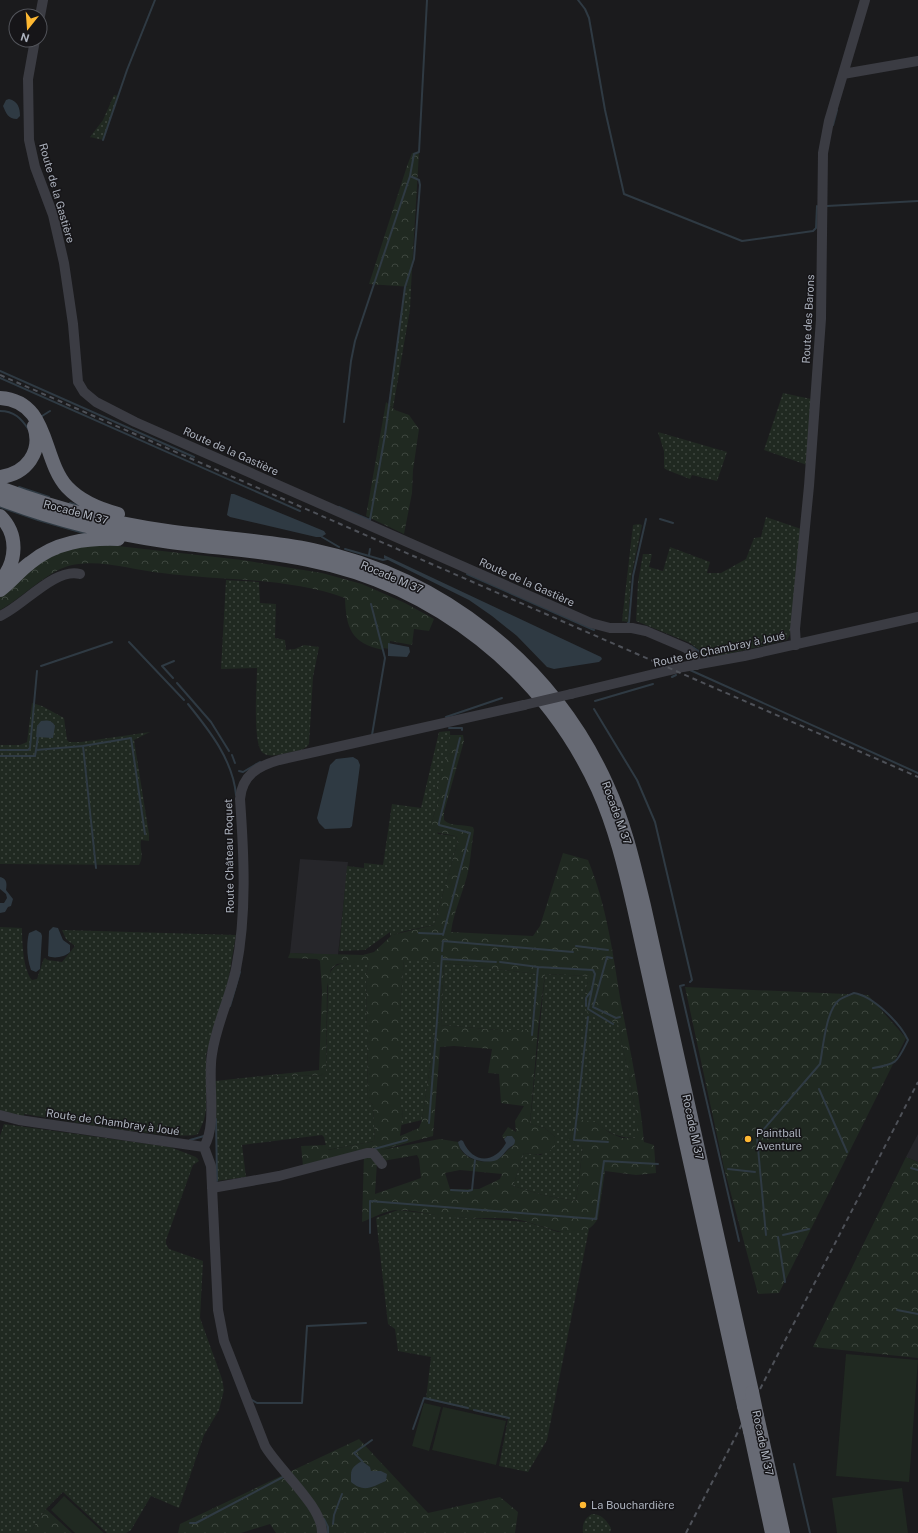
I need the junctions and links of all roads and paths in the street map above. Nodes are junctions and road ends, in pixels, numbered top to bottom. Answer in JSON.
{"nodes":[{"id":1,"x":865,"y":0,"type":"edge"},
{"id":2,"x":34,"y":48,"type":"edge"},
{"id":3,"x":918,"y":61,"type":"edge"},
{"id":4,"x":843,"y":74,"type":"junction"},
{"id":5,"x":0,"y":398,"type":"edge"},
{"id":6,"x":0,"y":404,"type":"edge"},
{"id":7,"x":0,"y":477,"type":"edge"},
{"id":8,"x":0,"y":488,"type":"edge"},
{"id":9,"x":0,"y":499,"type":"edge"},
{"id":10,"x":0,"y":516,"type":"edge"},
{"id":11,"x":195,"y":535,"type":"junction"},
{"id":12,"x":170,"y":542,"type":"junction"},
{"id":13,"x":80,"y":574,"type":"dead end"},
{"id":14,"x":0,"y":582,"type":"edge"},
{"id":15,"x":0,"y":590,"type":"edge"},
{"id":16,"x":0,"y":616,"type":"edge"},
{"id":17,"x":918,"y":617,"type":"edge"},
{"id":18,"x":796,"y":645,"type":"junction"},
{"id":19,"x":697,"y":664,"type":"junction"},
{"id":20,"x":524,"y":705,"type":"joint"},
{"id":21,"x":1,"y":1118,"type":"edge"},
{"id":22,"x":204,"y":1147,"type":"junction"},
{"id":23,"x":382,"y":1164,"type":"dead end"},
{"id":24,"x":212,"y":1188,"type":"junction"},
{"id":25,"x":780,"y":1530,"type":"edge"},
{"id":26,"x":322,"y":1533,"type":"edge"}],
"edges":[{"from":1,"to":4,"type":"street","name":"Route des Barons"},
{"from":2,"to":19,"type":"street","name":"Route de la Gastière"},
{"from":3,"to":4,"type":"street"},
{"from":4,"to":18,"type":"street","name":"Route des Barons"},
{"from":5,"to":11,"type":"highway"},
{"from":6,"to":7,"type":"highway"},
{"from":8,"to":11,"type":"highway","name":"Rocade M 37"},
{"from":9,"to":12,"type":"highway","name":"Rocade M 37"},
{"from":10,"to":14,"type":"highway"},
{"from":11,"to":25,"type":"highway","name":"Rocade M 37","bridge":true},
{"from":12,"to":15,"type":"highway"},
{"from":12,"to":25,"type":"highway","name":"Rocade M 37","bridge":true},
{"from":13,"to":16,"type":"street"},
{"from":17,"to":18,"type":"street","name":"Route de Chambray à Joué"},
{"from":18,"to":19,"type":"street","name":"Route de Chambray à Joué"},
{"from":19,"to":20,"type":"street","name":"Route de Chambray à Joué","bridge":true},
{"from":20,"to":22,"type":"street","name":"Route Château Roquet"},
{"from":21,"to":22,"type":"street","name":"Route de Chambray à Joué"},
{"from":22,"to":24,"type":"street"},
{"from":23,"to":24,"type":"street"},
{"from":24,"to":26,"type":"street"}]}
